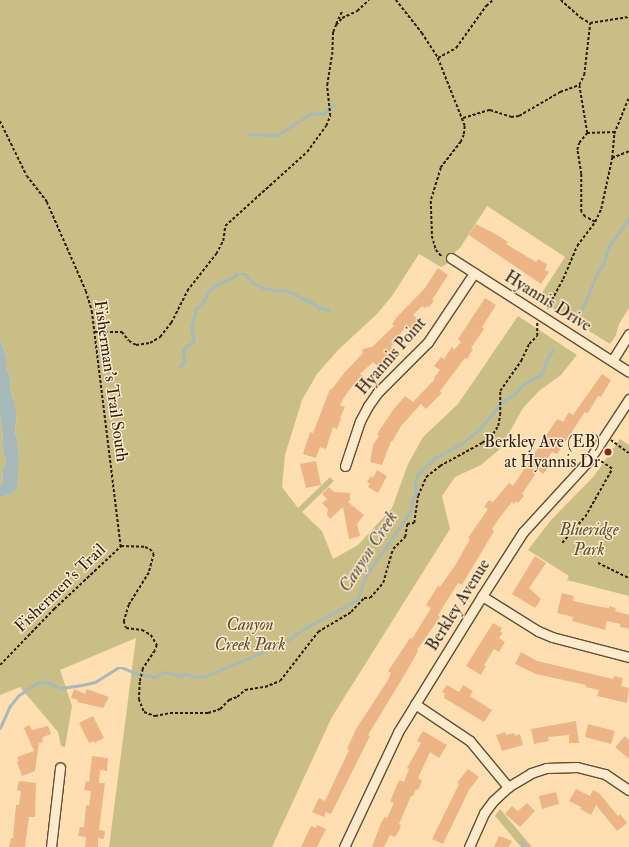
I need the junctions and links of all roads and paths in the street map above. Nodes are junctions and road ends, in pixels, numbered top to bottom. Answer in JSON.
{"nodes":[{"id":1,"x":369,"y":0,"type":"edge"},
{"id":2,"x":396,"y":0,"type":"edge"},
{"id":3,"x":493,"y":0,"type":"edge"},
{"id":4,"x":561,"y":0,"type":"edge"},
{"id":5,"x":342,"y":11,"type":"dead end"},
{"id":6,"x":629,"y":17,"type":"edge"},
{"id":7,"x":590,"y":23,"type":"junction"},
{"id":8,"x":336,"y":25,"type":"junction"},
{"id":9,"x":438,"y":58,"type":"junction"},
{"id":10,"x":579,"y":85,"type":"junction"},
{"id":11,"x":629,"y":97,"type":"edge"},
{"id":12,"x":463,"y":118,"type":"junction"},
{"id":13,"x":0,"y":121,"type":"edge"},
{"id":14,"x":615,"y":132,"type":"junction"},
{"id":15,"x":588,"y":133,"type":"junction"},
{"id":16,"x":629,"y":151,"type":"edge"},
{"id":17,"x":612,"y":158,"type":"junction"},
{"id":18,"x":595,"y":222,"type":"junction"},
{"id":19,"x":448,"y":259,"type":"joint"},
{"id":20,"x":474,"y":273,"type":"junction"},
{"id":21,"x":548,"y":306,"type":"dead end"},
{"id":22,"x":537,"y":324,"type":"dead end"},
{"id":23,"x":95,"y":332,"type":"junction"},
{"id":24,"x":629,"y":334,"type":"edge"},
{"id":25,"x":612,"y":361,"type":"junction"},
{"id":26,"x":629,"y":372,"type":"edge"},
{"id":27,"x":629,"y":399,"type":"edge"},
{"id":28,"x":606,"y":437,"type":"junction"},
{"id":29,"x":629,"y":453,"type":"edge"},
{"id":30,"x":600,"y":461,"type":"dead end"},
{"id":31,"x":344,"y":466,"type":"dead end"},
{"id":32,"x":562,"y":543,"type":"dead end"},
{"id":33,"x":121,"y":546,"type":"junction"},
{"id":34,"x":598,"y":563,"type":"dead end"},
{"id":35,"x":629,"y":578,"type":"edge"},
{"id":36,"x":482,"y":596,"type":"junction"},
{"id":37,"x":629,"y":657,"type":"edge"},
{"id":38,"x":0,"y":665,"type":"edge"},
{"id":39,"x":414,"y":704,"type":"junction"},
{"id":40,"x":60,"y":768,"type":"dead end"},
{"id":41,"x":508,"y":787,"type":"junction"},
{"id":42,"x":629,"y":790,"type":"edge"},
{"id":43,"x":51,"y":847,"type":"edge"},
{"id":44,"x":344,"y":847,"type":"edge"},
{"id":45,"x":469,"y":847,"type":"edge"}],
"edges":[{"from":1,"to":8,"type":"path"},
{"from":2,"to":9,"type":"path"},
{"from":3,"to":9,"type":"path"},
{"from":4,"to":7,"type":"path"},
{"from":5,"to":8,"type":"path"},
{"from":6,"to":7,"type":"path"},
{"from":7,"to":10,"type":"path"},
{"from":8,"to":23,"type":"path"},
{"from":9,"to":12,"type":"path"},
{"from":10,"to":12,"type":"path"},
{"from":10,"to":15,"type":"path"},
{"from":11,"to":14,"type":"path"},
{"from":12,"to":19,"type":"path"},
{"from":13,"to":23,"type":"path","name":"Fisherman's Trail South"},
{"from":14,"to":15,"type":"path"},
{"from":14,"to":17,"type":"path"},
{"from":15,"to":18,"type":"path"},
{"from":16,"to":17,"type":"path"},
{"from":17,"to":18,"type":"path"},
{"from":18,"to":21,"type":"path"},
{"from":19,"to":20,"type":"street","name":"Hyannis Drive"},
{"from":20,"to":25,"type":"street","name":"Hyannis Drive"},
{"from":20,"to":31,"type":"street","name":"Hyannis Point"},
{"from":22,"to":33,"type":"path"},
{"from":23,"to":33,"type":"path","name":"Fisherman's Trail South"},
{"from":24,"to":25,"type":"street"},
{"from":25,"to":26,"type":"street","name":"Hyannis Drive"},
{"from":27,"to":28,"type":"street","name":"Berkley Avenue"},
{"from":28,"to":29,"type":"path"},
{"from":28,"to":36,"type":"street","name":"Berkley Avenue"},
{"from":30,"to":32,"type":"path"},
{"from":33,"to":38,"type":"path","name":"Fishermen's Trail"},
{"from":34,"to":35,"type":"path"},
{"from":36,"to":37,"type":"street"},
{"from":36,"to":39,"type":"street","name":"Berkley Avenue"},
{"from":39,"to":41,"type":"street"},
{"from":39,"to":44,"type":"street","name":"Berkley Avenue"},
{"from":40,"to":43,"type":"street"},
{"from":41,"to":42,"type":"street"},
{"from":41,"to":45,"type":"street"}]}
